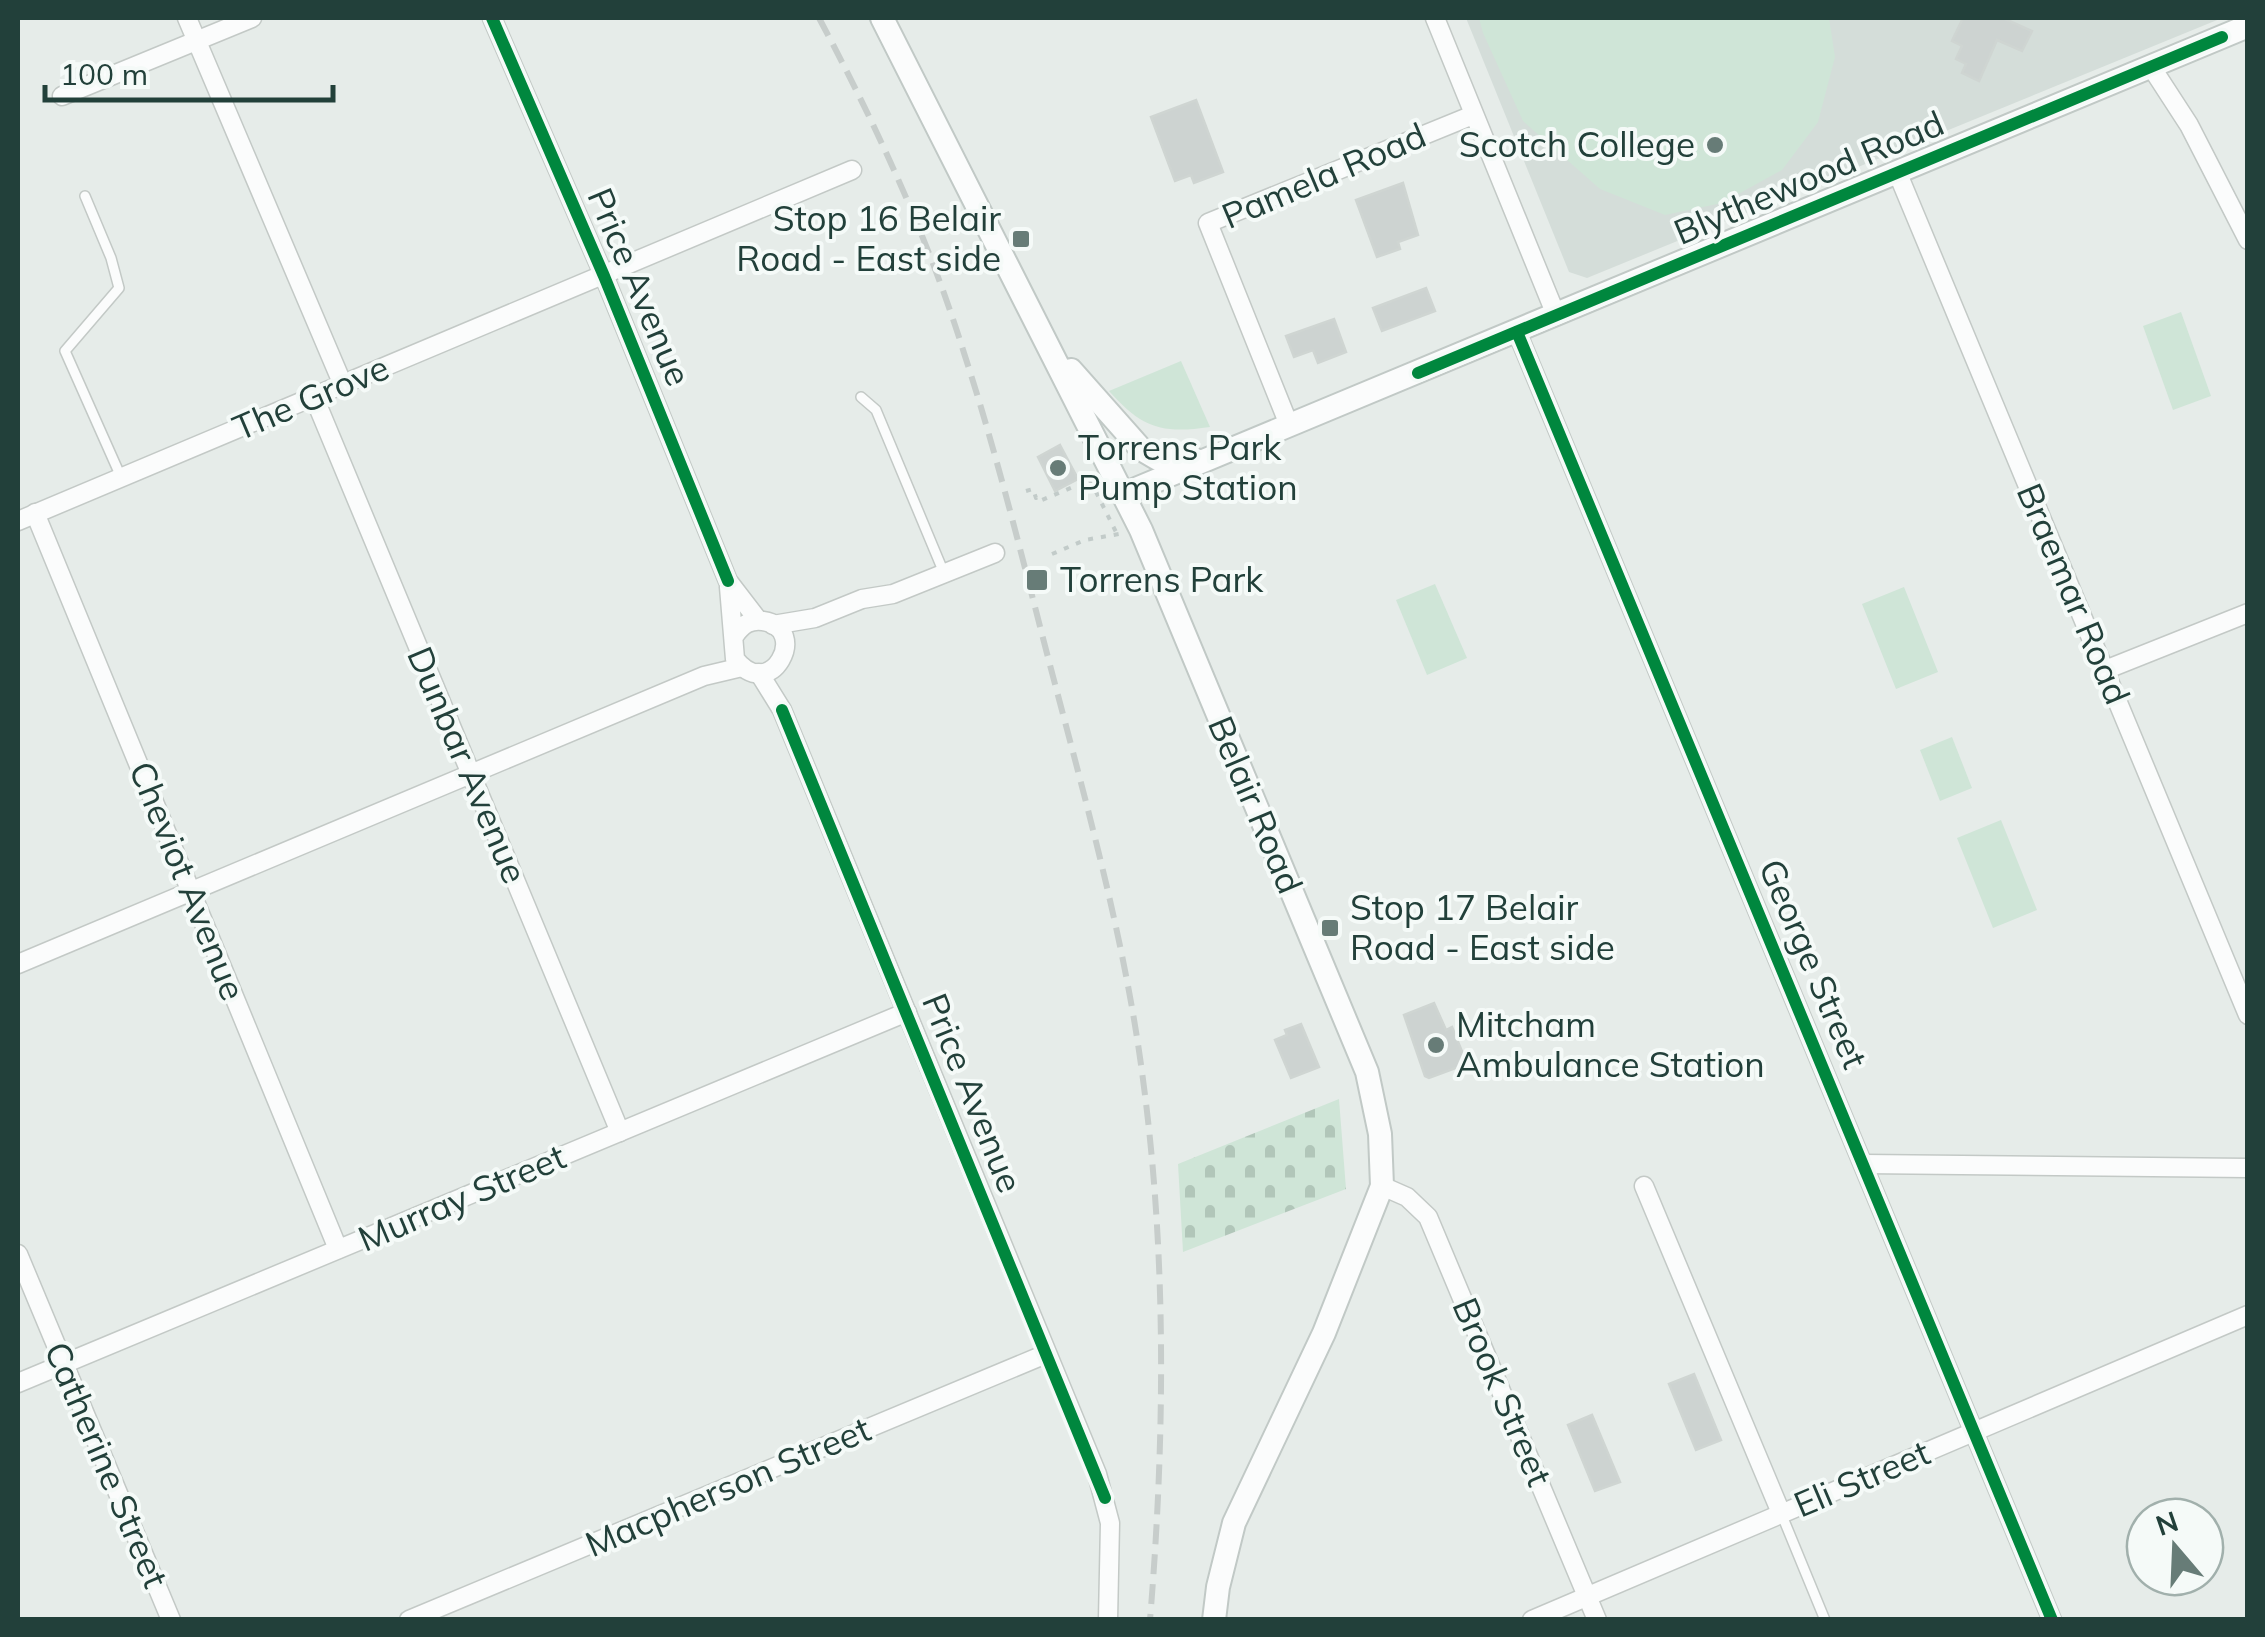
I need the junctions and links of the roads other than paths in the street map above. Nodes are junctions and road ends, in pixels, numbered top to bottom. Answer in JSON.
{"nodes":[{"id":1,"x":188,"y":18,"type":"edge"},
{"id":2,"x":252,"y":18,"type":"edge"},
{"id":3,"x":492,"y":18,"type":"edge"},
{"id":4,"x":882,"y":18,"type":"edge"},
{"id":5,"x":1435,"y":18,"type":"edge"},
{"id":6,"x":2248,"y":26,"type":"edge"},
{"id":7,"x":196,"y":41,"type":"junction"},
{"id":8,"x":2152,"y":68,"type":"junction"},
{"id":9,"x":62,"y":96,"type":"dead end"},
{"id":10,"x":1473,"y":115,"type":"junction"},
{"id":11,"x":852,"y":170,"type":"dead end"},
{"id":12,"x":1898,"y":174,"type":"junction"},
{"id":13,"x":84,"y":196,"type":"dead end"},
{"id":14,"x":2248,"y":240,"type":"edge"},
{"id":15,"x":604,"y":276,"type":"junction"},
{"id":16,"x":1556,"y":315,"type":"junction"},
{"id":17,"x":1517,"y":332,"type":"junction"},
{"id":18,"x":1052,"y":349,"type":"junction"},
{"id":19,"x":343,"y":385,"type":"junction"},
{"id":20,"x":314,"y":397,"type":"junction"},
{"id":21,"x":861,"y":397,"type":"dead end"},
{"id":22,"x":1289,"y":425,"type":"junction"},
{"id":23,"x":1216,"y":458,"type":"junction"},
{"id":24,"x":121,"y":478,"type":"junction"},
{"id":25,"x":1124,"y":494,"type":"junction"},
{"id":26,"x":26,"y":517,"type":"edge"},
{"id":27,"x":995,"y":553,"type":"dead end"},
{"id":28,"x":944,"y":574,"type":"junction"},
{"id":29,"x":728,"y":582,"type":"junction"},
{"id":30,"x":2248,"y":613,"type":"edge"},
{"id":31,"x":816,"y":618,"type":"junction"},
{"id":32,"x":765,"y":622,"type":"junction"},
{"id":33,"x":785,"y":648,"type":"junction"},
{"id":34,"x":749,"y":659,"type":"junction"},
{"id":35,"x":2105,"y":670,"type":"junction"},
{"id":36,"x":470,"y":772,"type":"junction"},
{"id":37,"x":190,"y":890,"type":"junction"},
{"id":38,"x":18,"y":964,"type":"edge"},
{"id":39,"x":906,"y":1012,"type":"junction"},
{"id":40,"x":2248,"y":1015,"type":"edge"},
{"id":41,"x":620,"y":1132,"type":"junction"},
{"id":42,"x":1864,"y":1164,"type":"junction"},
{"id":43,"x":2248,"y":1168,"type":"edge"},
{"id":44,"x":1382,"y":1186,"type":"junction"},
{"id":45,"x":1644,"y":1186,"type":"dead end"},
{"id":46,"x":338,"y":1249,"type":"junction"},
{"id":47,"x":18,"y":1254,"type":"edge"},
{"id":48,"x":2248,"y":1315,"type":"edge"},
{"id":49,"x":1046,"y":1354,"type":"junction"},
{"id":50,"x":64,"y":1364,"type":"junction"},
{"id":51,"x":18,"y":1383,"type":"edge"},
{"id":52,"x":1974,"y":1431,"type":"junction"},
{"id":53,"x":1781,"y":1514,"type":"junction"},
{"id":54,"x":1588,"y":1596,"type":"junction"},
{"id":55,"x":171,"y":1620,"type":"edge"},
{"id":56,"x":409,"y":1620,"type":"edge"},
{"id":57,"x":1108,"y":1620,"type":"edge"},
{"id":58,"x":1214,"y":1620,"type":"edge"},
{"id":59,"x":1532,"y":1620,"type":"edge"},
{"id":60,"x":1597,"y":1620,"type":"edge"},
{"id":61,"x":1825,"y":1620,"type":"edge"},
{"id":62,"x":2052,"y":1620,"type":"edge"}],
"edges":[{"from":1,"to":7,"type":"street"},
{"from":2,"to":7,"type":"street"},
{"from":3,"to":15,"type":"street","name":"Price Avenue"},
{"from":4,"to":18,"type":"main road","name":"Belair Road"},
{"from":5,"to":10,"type":"street"},
{"from":6,"to":8,"type":"main road","name":"Blythewood Road"},
{"from":7,"to":9,"type":"street"},
{"from":7,"to":19,"type":"street"},
{"from":8,"to":12,"type":"main road","name":"Blythewood Road"},
{"from":8,"to":14,"type":"street"},
{"from":10,"to":16,"type":"street"},
{"from":10,"to":22,"type":"street","name":"Pamela Road"},
{"from":11,"to":15,"type":"street","name":"The Grove"},
{"from":12,"to":16,"type":"main road","name":"Blythewood Road"},
{"from":12,"to":35,"type":"street","name":"Braemar Road"},
{"from":13,"to":24,"type":"lane"},
{"from":15,"to":19,"type":"street","name":"The Grove"},
{"from":15,"to":29,"type":"street","name":"Price Avenue"},
{"from":16,"to":17,"type":"main road","name":"Blythewood Road"},
{"from":17,"to":22,"type":"main road","name":"Blythewood Road"},
{"from":17,"to":42,"type":"street","name":"George Street"},
{"from":18,"to":23,"type":"main road"},
{"from":18,"to":25,"type":"main road","name":"Belair Road"},
{"from":19,"to":20,"type":"street","name":"The Grove"},
{"from":20,"to":24,"type":"street","name":"The Grove"},
{"from":20,"to":36,"type":"street","name":"Dunbar Avenue"},
{"from":21,"to":28,"type":"lane"},
{"from":22,"to":23,"type":"main road","name":"Blythewood Road"},
{"from":23,"to":25,"type":"main road","name":"Blythewood Road"},
{"from":24,"to":26,"type":"street","name":"The Grove"},
{"from":25,"to":44,"type":"main road","name":"Belair Road"},
{"from":26,"to":37,"type":"street","name":"Cheviot Avenue"},
{"from":27,"to":28,"type":"street"},
{"from":28,"to":31,"type":"street"},
{"from":29,"to":32,"type":"street","name":"Price Avenue"},
{"from":29,"to":34,"type":"street","name":"Price Avenue"},
{"from":30,"to":35,"type":"street"},
{"from":31,"to":32,"type":"street"},
{"from":31,"to":33,"type":"street"},
{"from":32,"to":33,"type":"street","name":"Price Avenue"},
{"from":32,"to":34,"type":"street"},
{"from":33,"to":34,"type":"street"},
{"from":34,"to":36,"type":"street"},
{"from":34,"to":39,"type":"street","name":"Price Avenue"},
{"from":35,"to":40,"type":"street","name":"Braemar Road"},
{"from":36,"to":37,"type":"street"},
{"from":36,"to":41,"type":"street","name":"Dunbar Avenue"},
{"from":37,"to":38,"type":"street"},
{"from":37,"to":46,"type":"street","name":"Cheviot Avenue"},
{"from":39,"to":41,"type":"street","name":"Murray Street"},
{"from":39,"to":49,"type":"street","name":"Price Avenue"},
{"from":41,"to":46,"type":"street","name":"Murray Street"},
{"from":42,"to":43,"type":"street"},
{"from":42,"to":52,"type":"street","name":"George Street"},
{"from":44,"to":54,"type":"street","name":"Brook Street"},
{"from":44,"to":58,"type":"main road","name":"Belair Road"},
{"from":45,"to":53,"type":"street"},
{"from":46,"to":50,"type":"street","name":"Murray Street"},
{"from":47,"to":50,"type":"street","name":"Catherine Street"},
{"from":48,"to":52,"type":"street","name":"Eli Street"},
{"from":49,"to":56,"type":"street","name":"Macpherson Street"},
{"from":49,"to":57,"type":"street","name":"Price Avenue"},
{"from":50,"to":51,"type":"street","name":"Murray Street"},
{"from":50,"to":55,"type":"street","name":"Catherine Street"},
{"from":52,"to":53,"type":"street","name":"Eli Street"},
{"from":52,"to":62,"type":"street","name":"George Street"},
{"from":53,"to":54,"type":"street","name":"Eli Street"},
{"from":53,"to":61,"type":"lane"},
{"from":54,"to":59,"type":"street","name":"Eli Street"},
{"from":54,"to":60,"type":"street","name":"Brook Street"}]}
